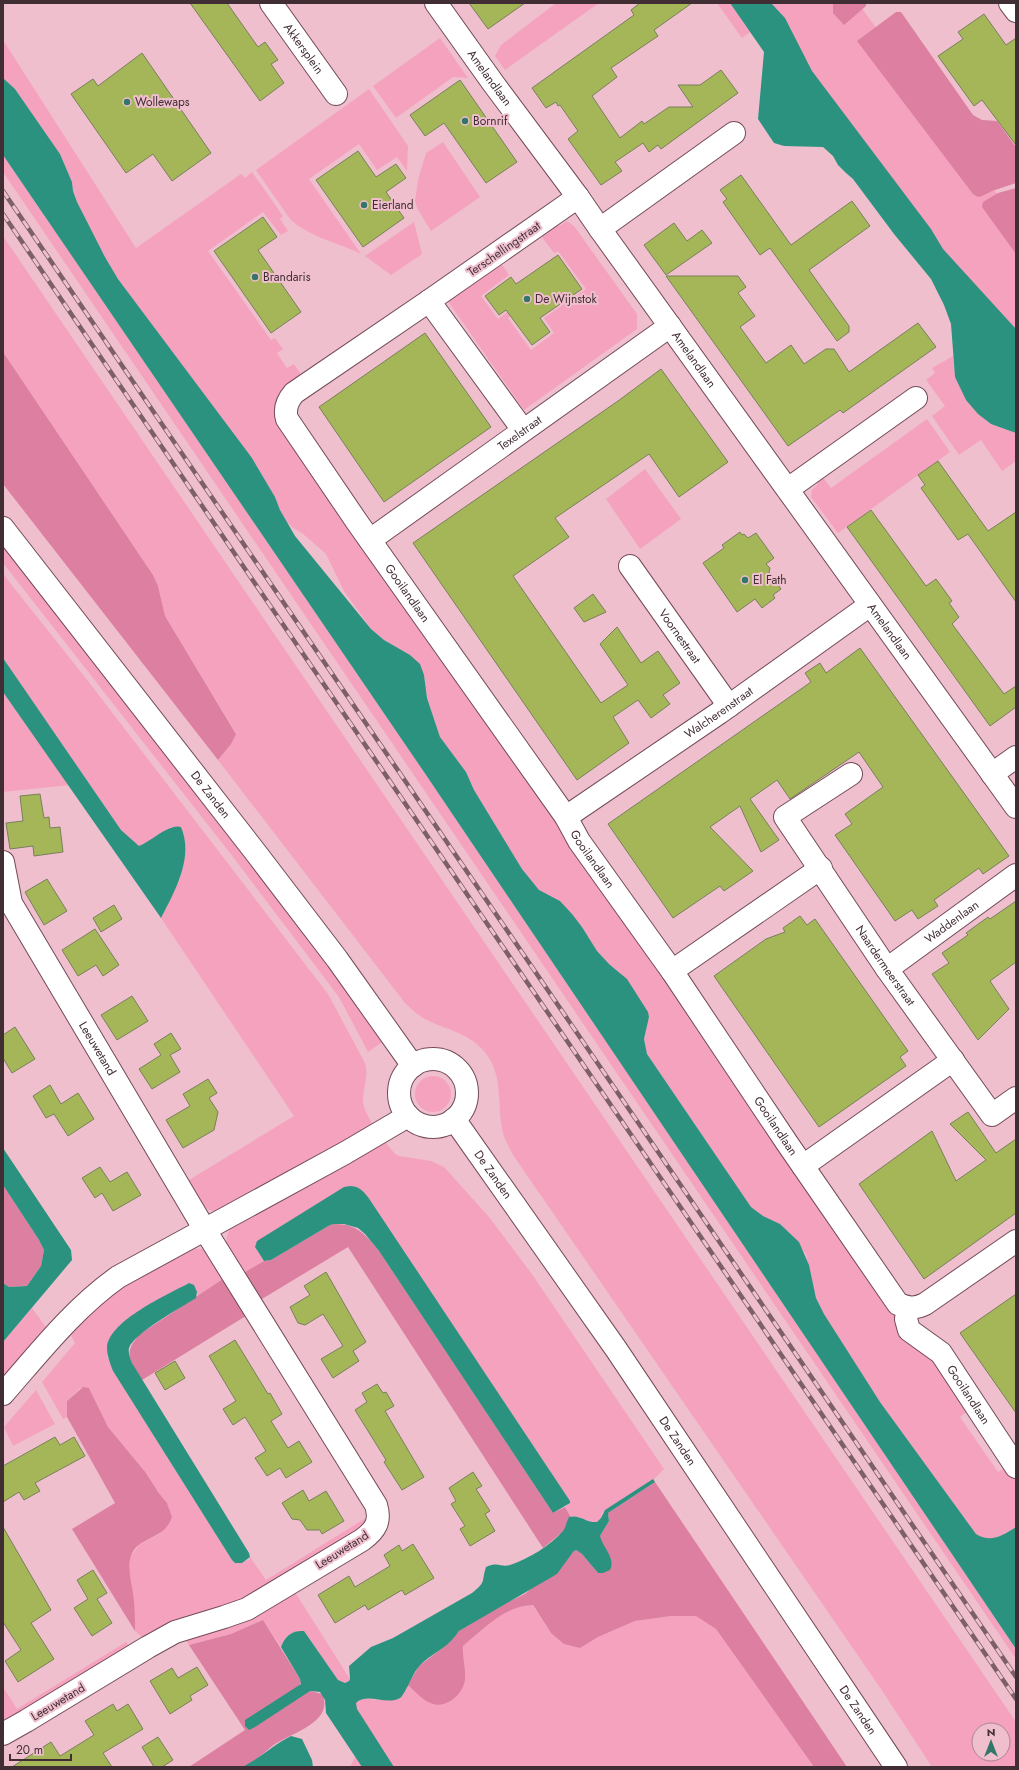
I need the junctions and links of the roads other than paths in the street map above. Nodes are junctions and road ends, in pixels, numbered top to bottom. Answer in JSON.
{"nodes":[{"id":1,"x":271,"y":3,"type":"edge"},
{"id":2,"x":436,"y":3,"type":"edge"},
{"id":3,"x":1010,"y":3,"type":"edge"},
{"id":4,"x":1016,"y":11,"type":"edge"},
{"id":5,"x":336,"y":94,"type":"dead end"},
{"id":6,"x":734,"y":133,"type":"dead end"},
{"id":7,"x":578,"y":197,"type":"junction"},
{"id":8,"x":600,"y":229,"type":"junction"},
{"id":9,"x":429,"y":301,"type":"junction"},
{"id":10,"x":670,"y":326,"type":"junction"},
{"id":11,"x":916,"y":398,"type":"dead end"},
{"id":12,"x":286,"y":405,"type":"joint"},
{"id":13,"x":523,"y":430,"type":"junction"},
{"id":14,"x":788,"y":489,"type":"junction"},
{"id":15,"x":3,"y":528,"type":"edge"},
{"id":16,"x":370,"y":540,"type":"junction"},
{"id":17,"x":630,"y":566,"type":"dead end"},
{"id":18,"x":870,"y":605,"type":"junction"},
{"id":19,"x":729,"y":706,"type":"junction"},
{"id":20,"x":1016,"y":757,"type":"edge"},
{"id":21,"x":851,"y":774,"type":"dead end"},
{"id":22,"x":992,"y":774,"type":"junction"},
{"id":23,"x":1016,"y":807,"type":"edge"},
{"id":24,"x":566,"y":817,"type":"junction"},
{"id":25,"x":3,"y":862,"type":"edge"},
{"id":26,"x":821,"y":868,"type":"junction"},
{"id":27,"x":1016,"y":875,"type":"edge"},
{"id":28,"x":887,"y":968,"type":"junction"},
{"id":29,"x":672,"y":971,"type":"junction"},
{"id":30,"x":953,"y":1060,"type":"junction"},
{"id":31,"x":413,"y":1066,"type":"junction"},
{"id":32,"x":1016,"y":1098,"type":"edge"},
{"id":33,"x":408,"y":1116,"type":"junction"},
{"id":34,"x":454,"y":1119,"type":"junction"},
{"id":35,"x":803,"y":1166,"type":"junction"},
{"id":36,"x":205,"y":1230,"type":"junction"},
{"id":37,"x":1016,"y":1241,"type":"edge"},
{"id":38,"x":908,"y":1308,"type":"junction"},
{"id":39,"x":3,"y":1394,"type":"edge"},
{"id":40,"x":1016,"y":1467,"type":"edge"},
{"id":41,"x":3,"y":1734,"type":"edge"},
{"id":42,"x":896,"y":1767,"type":"edge"}],
"edges":[{"from":1,"to":5,"type":"street","name":"Akkersplein"},
{"from":2,"to":7,"type":"street","name":"Amelandlaan"},
{"from":3,"to":4,"type":"street"},
{"from":6,"to":8,"type":"street"},
{"from":7,"to":8,"type":"street","name":"Amelandlaan"},
{"from":7,"to":9,"type":"street","name":"Terschellingstraat"},
{"from":8,"to":10,"type":"street","name":"Amelandlaan"},
{"from":9,"to":12,"type":"street","name":"Terschellingstraat"},
{"from":9,"to":13,"type":"street"},
{"from":10,"to":13,"type":"street","name":"Texelstraat"},
{"from":10,"to":14,"type":"street","name":"Amelandlaan"},
{"from":11,"to":14,"type":"street"},
{"from":12,"to":16,"type":"street","name":"Gooilandlaan"},
{"from":13,"to":16,"type":"street","name":"Texelstraat"},
{"from":14,"to":18,"type":"street","name":"Amelandlaan"},
{"from":15,"to":31,"type":"street","name":"De Zanden"},
{"from":16,"to":24,"type":"street","name":"Gooilandlaan"},
{"from":17,"to":19,"type":"street","name":"Voornestraat"},
{"from":18,"to":19,"type":"street","name":"Walcherenstraat"},
{"from":18,"to":22,"type":"street","name":"Amelandlaan"},
{"from":19,"to":24,"type":"street","name":"Walcherenstraat"},
{"from":20,"to":22,"type":"street"},
{"from":21,"to":26,"type":"street","name":"Naardermeerstraat"},
{"from":22,"to":23,"type":"street","name":"Amelandlaan"},
{"from":24,"to":29,"type":"street","name":"Gooilandlaan"},
{"from":25,"to":36,"type":"street","name":"Leeuwetand"},
{"from":26,"to":28,"type":"street","name":"Naardermeerstraat"},
{"from":26,"to":29,"type":"street"},
{"from":27,"to":28,"type":"street","name":"Waddenlaan"},
{"from":28,"to":30,"type":"street","name":"Naardermeerstraat"},
{"from":29,"to":35,"type":"street","name":"Gooilandlaan"},
{"from":30,"to":32,"type":"street","name":"Naardermeerstraat"},
{"from":30,"to":35,"type":"street"},
{"from":31,"to":33,"type":"street"},
{"from":31,"to":34,"type":"street"},
{"from":33,"to":34,"type":"street"},
{"from":33,"to":36,"type":"street"},
{"from":34,"to":42,"type":"street","name":"De Zanden"},
{"from":35,"to":38,"type":"street","name":"Gooilandlaan"},
{"from":36,"to":39,"type":"street"},
{"from":36,"to":41,"type":"street","name":"Leeuwetand"},
{"from":37,"to":38,"type":"street"},
{"from":38,"to":40,"type":"street","name":"Gooilandlaan"}]}
